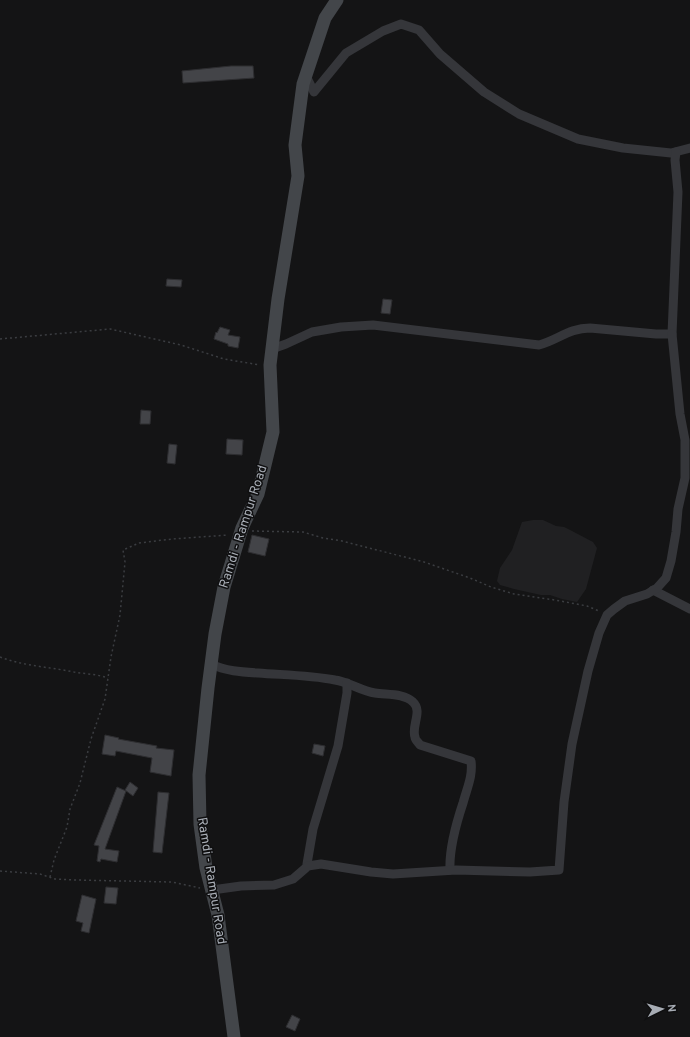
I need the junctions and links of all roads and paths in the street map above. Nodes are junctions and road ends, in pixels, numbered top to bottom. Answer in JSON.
{"nodes":[{"id":1,"x":337,"y":0,"type":"edge"},
{"id":2,"x":306,"y":76,"type":"junction"},
{"id":3,"x":690,"y":148,"type":"edge"},
{"id":4,"x":676,"y":152,"type":"junction"},
{"id":5,"x":672,"y":334,"type":"junction"},
{"id":6,"x":0,"y":339,"type":"edge"},
{"id":7,"x":272,"y":349,"type":"junction"},
{"id":8,"x":270,"y":365,"type":"junction"},
{"id":9,"x":688,"y":440,"type":"edge"},
{"id":10,"x":241,"y":531,"type":"junction"},
{"id":11,"x":653,"y":590,"type":"junction"},
{"id":12,"x":690,"y":609,"type":"edge"},
{"id":13,"x":608,"y":615,"type":"junction"},
{"id":14,"x":0,"y":657,"type":"edge"},
{"id":15,"x":211,"y":664,"type":"junction"},
{"id":16,"x":108,"y":678,"type":"junction"},
{"id":17,"x":347,"y":683,"type":"junction"},
{"id":18,"x":307,"y":864,"type":"dead end"},
{"id":19,"x":450,"y":870,"type":"junction"},
{"id":20,"x":0,"y":871,"type":"edge"},
{"id":21,"x":50,"y":877,"type":"junction"},
{"id":22,"x":212,"y":890,"type":"junction"},
{"id":23,"x":234,"y":1037,"type":"edge"}],
"edges":[{"from":1,"to":2,"type":"main road","name":"Ramdi - Rampur Road"},
{"from":2,"to":4,"type":"street"},
{"from":2,"to":7,"type":"main road","name":"Ramdi - Rampur Road"},
{"from":3,"to":4,"type":"street"},
{"from":4,"to":5,"type":"street"},
{"from":5,"to":7,"type":"street"},
{"from":5,"to":9,"type":"street"},
{"from":6,"to":8,"type":"path"},
{"from":7,"to":8,"type":"main road","name":"Ramdi - Rampur Road"},
{"from":8,"to":10,"type":"main road","name":"Ramdi - Rampur Road"},
{"from":9,"to":11,"type":"street"},
{"from":10,"to":13,"type":"path"},
{"from":10,"to":15,"type":"main road","name":"Ramdi - Rampur Road"},
{"from":10,"to":16,"type":"path"},
{"from":11,"to":12,"type":"street"},
{"from":11,"to":13,"type":"street"},
{"from":13,"to":19,"type":"street"},
{"from":14,"to":16,"type":"path"},
{"from":15,"to":17,"type":"street"},
{"from":15,"to":22,"type":"main road","name":"Ramdi - Rampur Road"},
{"from":16,"to":21,"type":"path"},
{"from":17,"to":18,"type":"street"},
{"from":17,"to":19,"type":"street"},
{"from":19,"to":22,"type":"street"},
{"from":20,"to":21,"type":"path"},
{"from":21,"to":22,"type":"path"},
{"from":22,"to":23,"type":"main road","name":"Ramdi - Rampur Road"}]}
